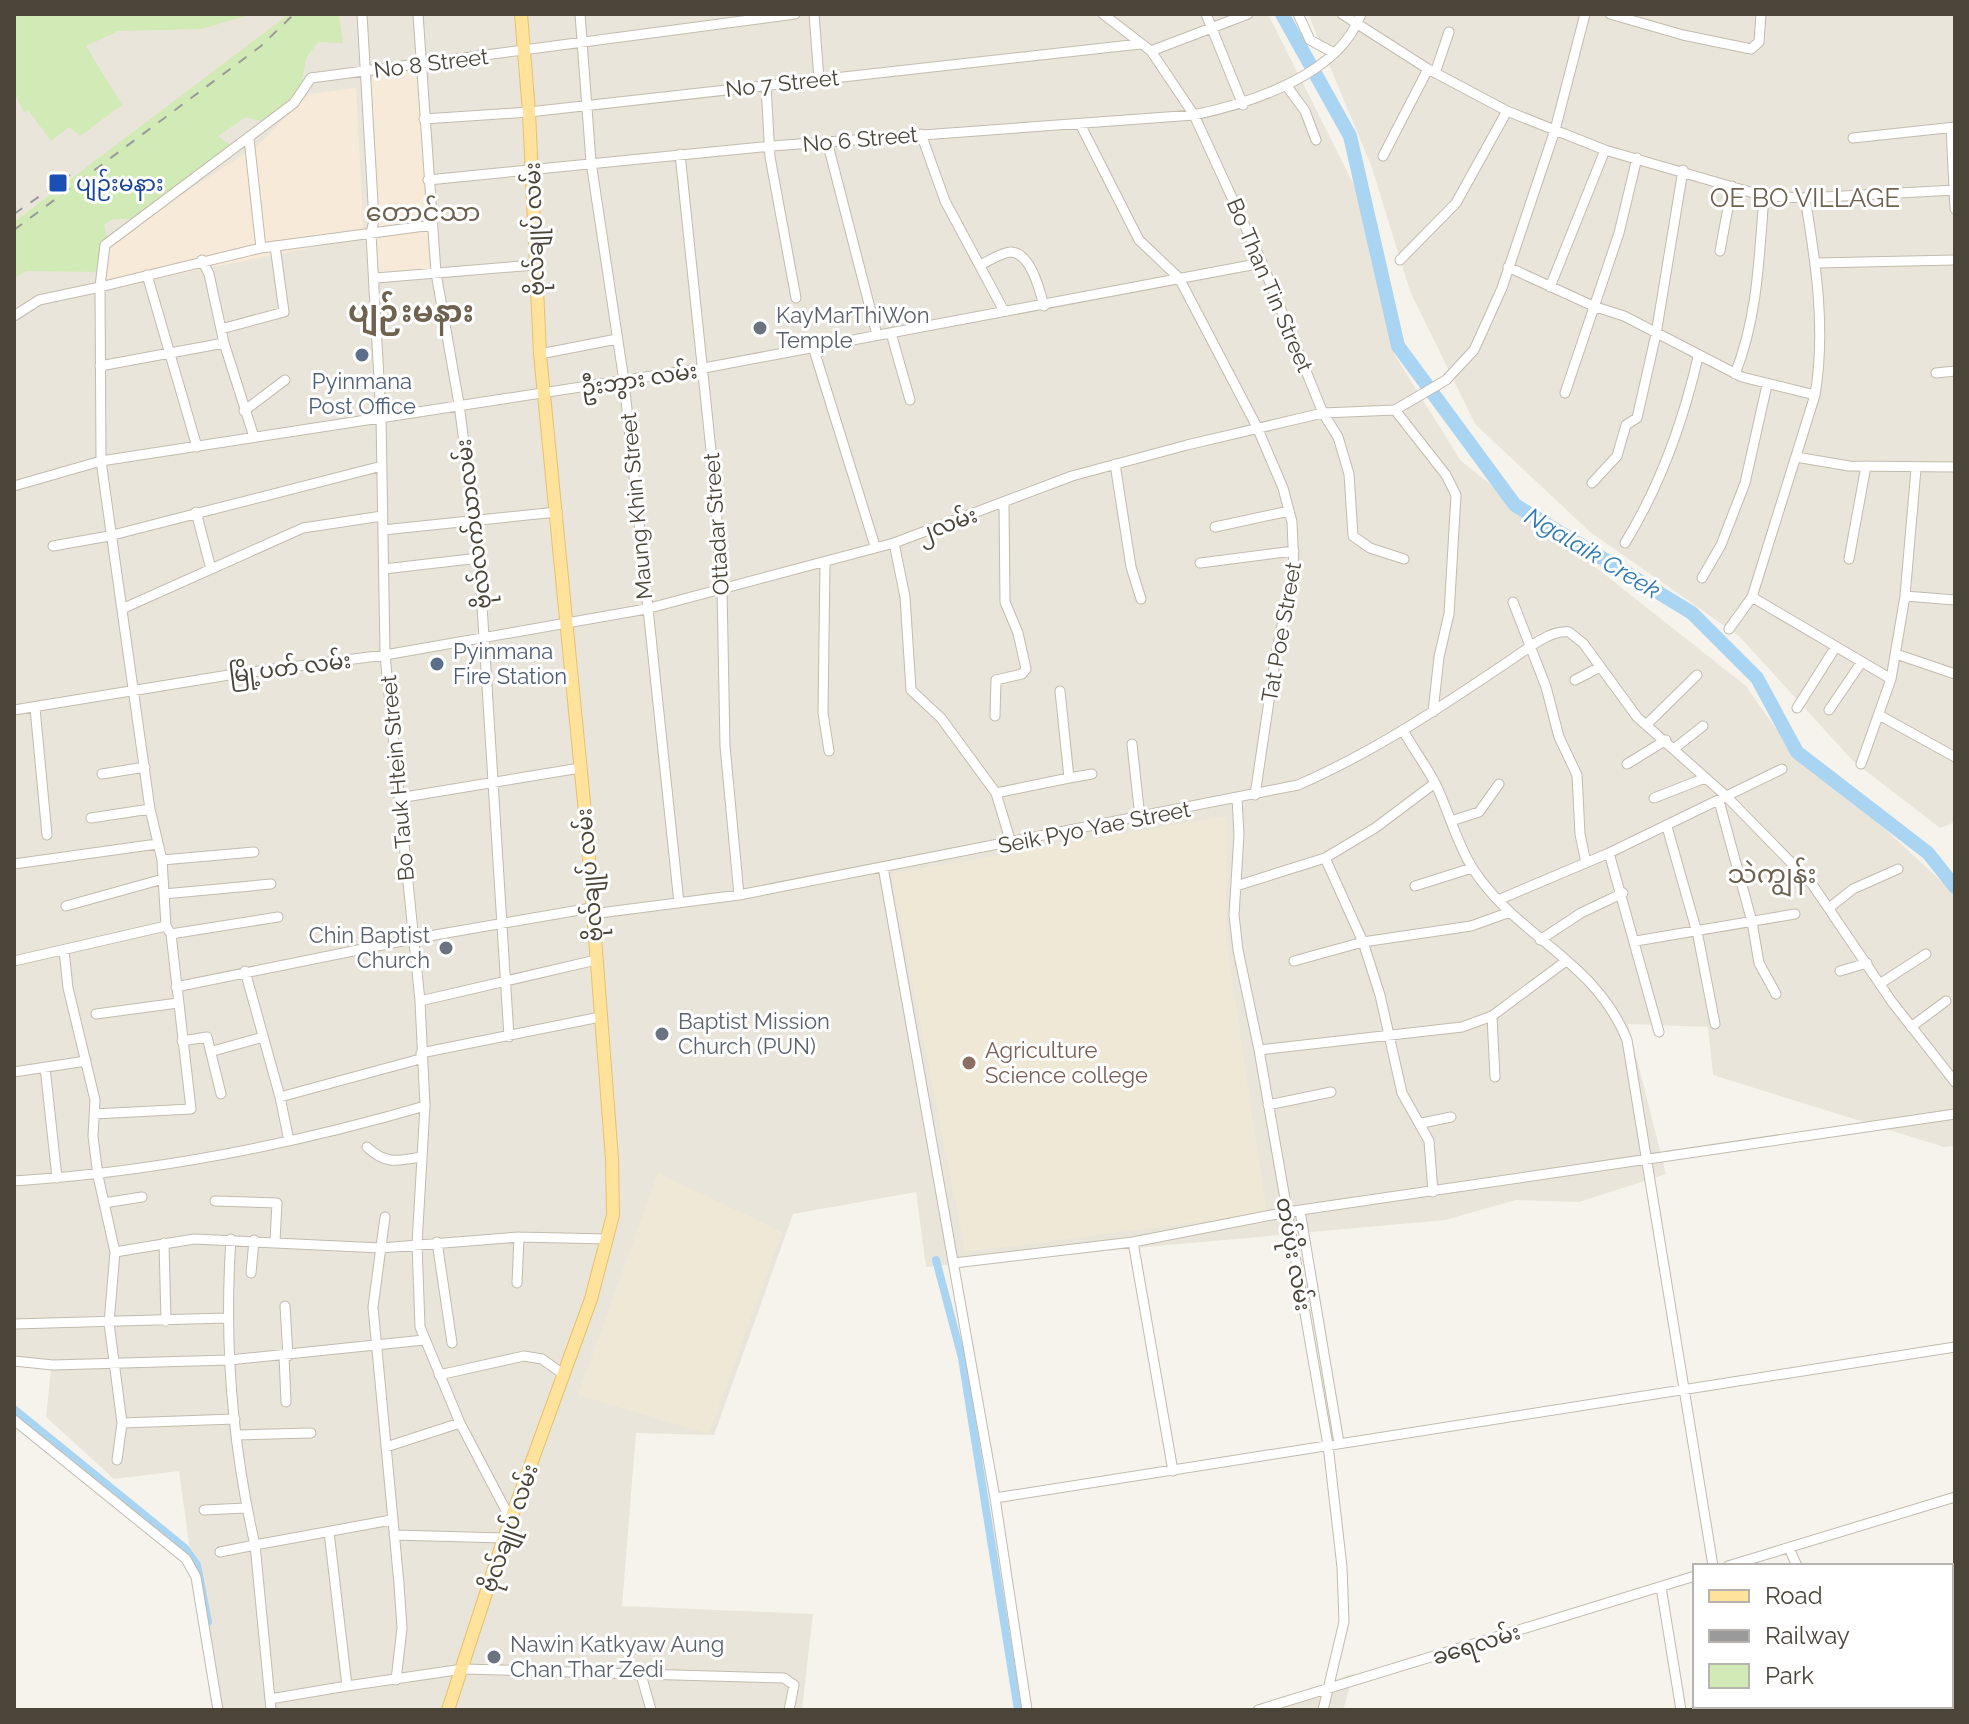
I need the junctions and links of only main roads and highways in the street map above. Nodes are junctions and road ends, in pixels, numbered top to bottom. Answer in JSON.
{"nodes":[{"id":1,"x":521,"y":14,"type":"edge"},
{"id":2,"x":448,"y":1710,"type":"edge"}],
"edges":[{"from":1,"to":2,"type":"main road","name":"ဗိုလ်ချုပ် လမ်း"}]}
